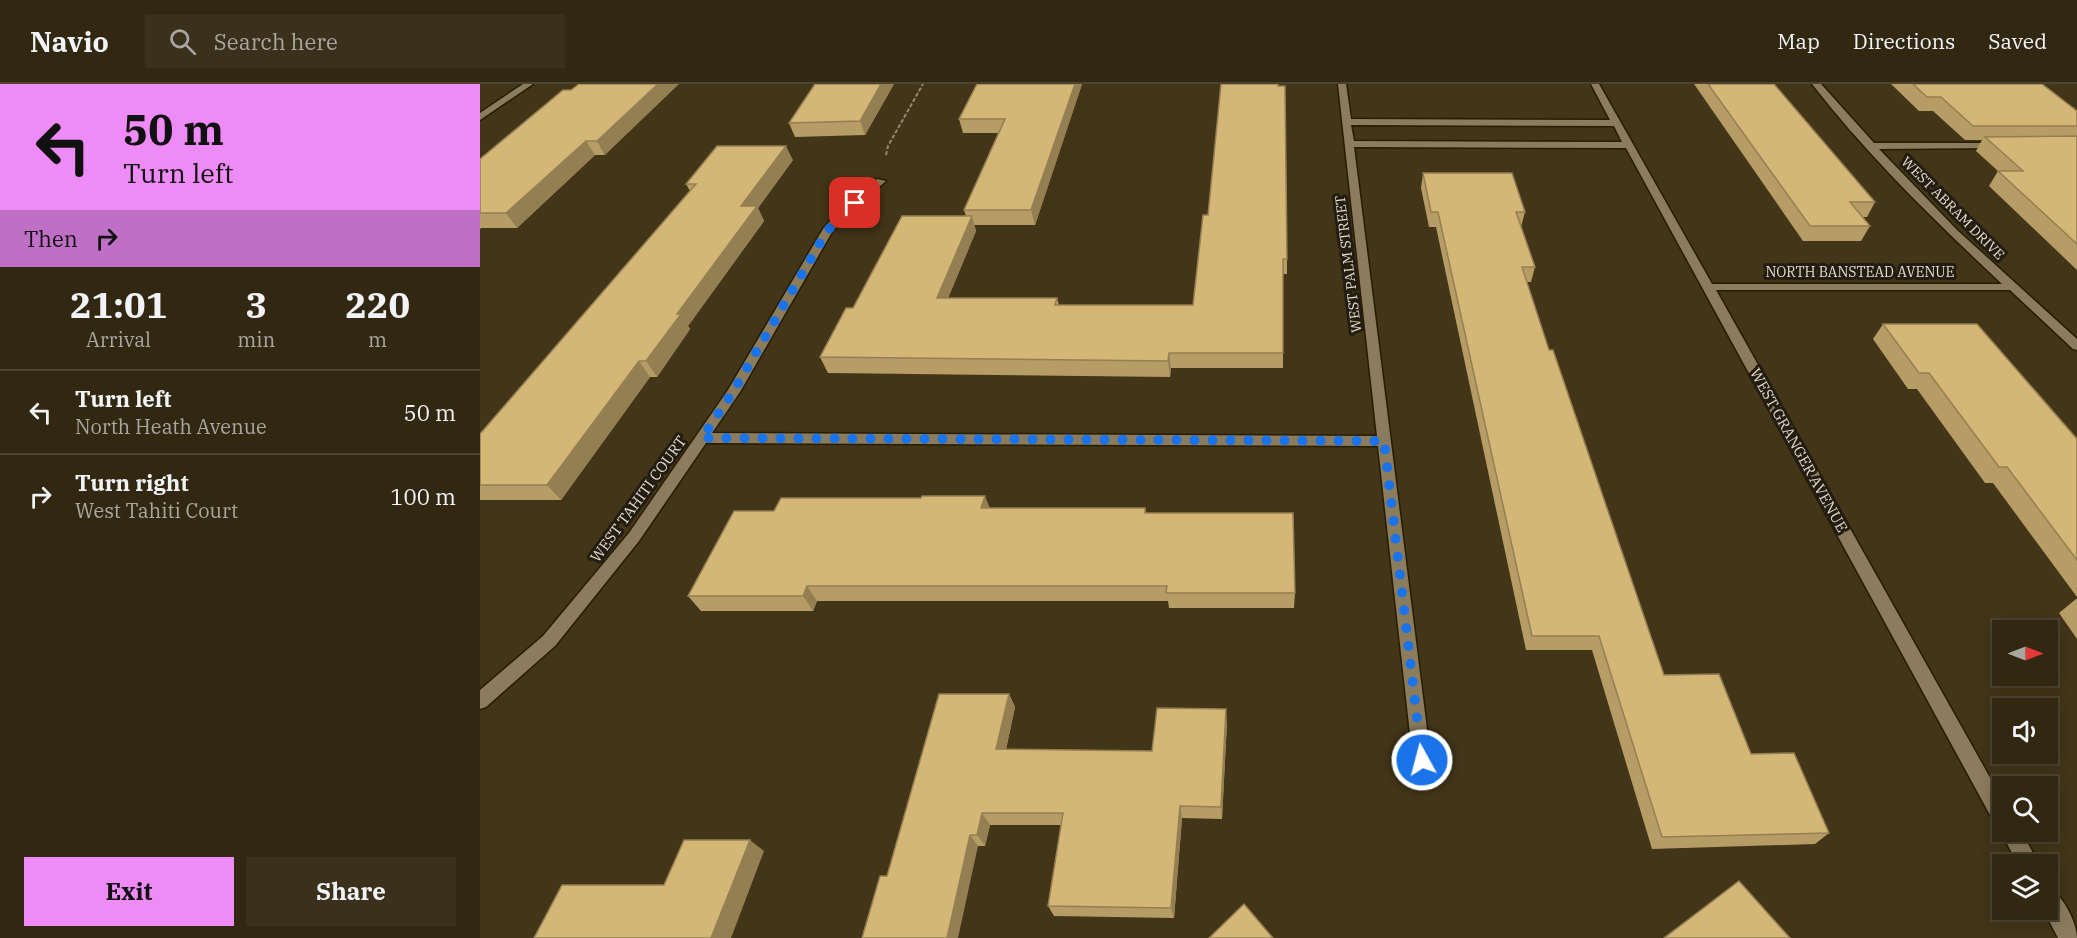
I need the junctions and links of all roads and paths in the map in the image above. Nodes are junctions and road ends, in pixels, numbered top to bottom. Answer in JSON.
{"nodes":[{"id":1,"x":529,"y":84,"type":"edge"},
{"id":2,"x":923,"y":84,"type":"edge"},
{"id":3,"x":1342,"y":84,"type":"edge"},
{"id":4,"x":1595,"y":84,"type":"edge"},
{"id":5,"x":1816,"y":84,"type":"edge"},
{"id":6,"x":480,"y":117,"type":"edge"},
{"id":7,"x":1347,"y":122,"type":"junction"},
{"id":8,"x":1617,"y":123,"type":"junction"},
{"id":9,"x":1349,"y":144,"type":"junction"},
{"id":10,"x":1629,"y":145,"type":"junction"},
{"id":11,"x":2008,"y":145,"type":"edge"},
{"id":12,"x":1871,"y":146,"type":"junction"},
{"id":13,"x":880,"y":181,"type":"joint"},
{"id":14,"x":2011,"y":286,"type":"junction"},
{"id":15,"x":1708,"y":287,"type":"junction"},
{"id":16,"x":2077,"y":346,"type":"edge"},
{"id":17,"x":702,"y":438,"type":"junction"},
{"id":18,"x":1384,"y":441,"type":"junction"},
{"id":19,"x":480,"y":701,"type":"edge"},
{"id":20,"x":1422,"y":760,"type":"dead end"},
{"id":21,"x":1992,"y":799,"type":"edge"},
{"id":22,"x":2058,"y":916,"type":"edge"},
{"id":23,"x":2070,"y":938,"type":"edge"}],
"edges":[{"from":1,"to":6,"type":"street"},
{"from":2,"to":13,"type":"path"},
{"from":3,"to":7,"type":"street","name":"WEST PALM STREET"},
{"from":4,"to":8,"type":"street","name":"WEST GRANGER AVENUE"},
{"from":5,"to":12,"type":"street","name":"WEST ABRAM DRIVE"},
{"from":7,"to":8,"type":"street"},
{"from":7,"to":9,"type":"street","name":"WEST PALM STREET"},
{"from":8,"to":10,"type":"street","name":"WEST GRANGER AVENUE"},
{"from":9,"to":10,"type":"street"},
{"from":9,"to":18,"type":"street","name":"WEST PALM STREET"},
{"from":10,"to":15,"type":"street","name":"WEST GRANGER AVENUE"},
{"from":11,"to":12,"type":"street"},
{"from":12,"to":14,"type":"street","name":"WEST ABRAM DRIVE"},
{"from":13,"to":17,"type":"street","name":"WEST TAHITI COURT"},
{"from":14,"to":15,"type":"street","name":"NORTH BANSTEAD AVENUE"},
{"from":14,"to":16,"type":"street","name":"WEST ABRAM DRIVE"},
{"from":15,"to":21,"type":"street","name":"WEST GRANGER AVENUE"},
{"from":17,"to":18,"type":"street"},
{"from":17,"to":19,"type":"street","name":"WEST TAHITI COURT"},
{"from":18,"to":20,"type":"street","name":"WEST PALM STREET"},
{"from":22,"to":23,"type":"street"}]}
